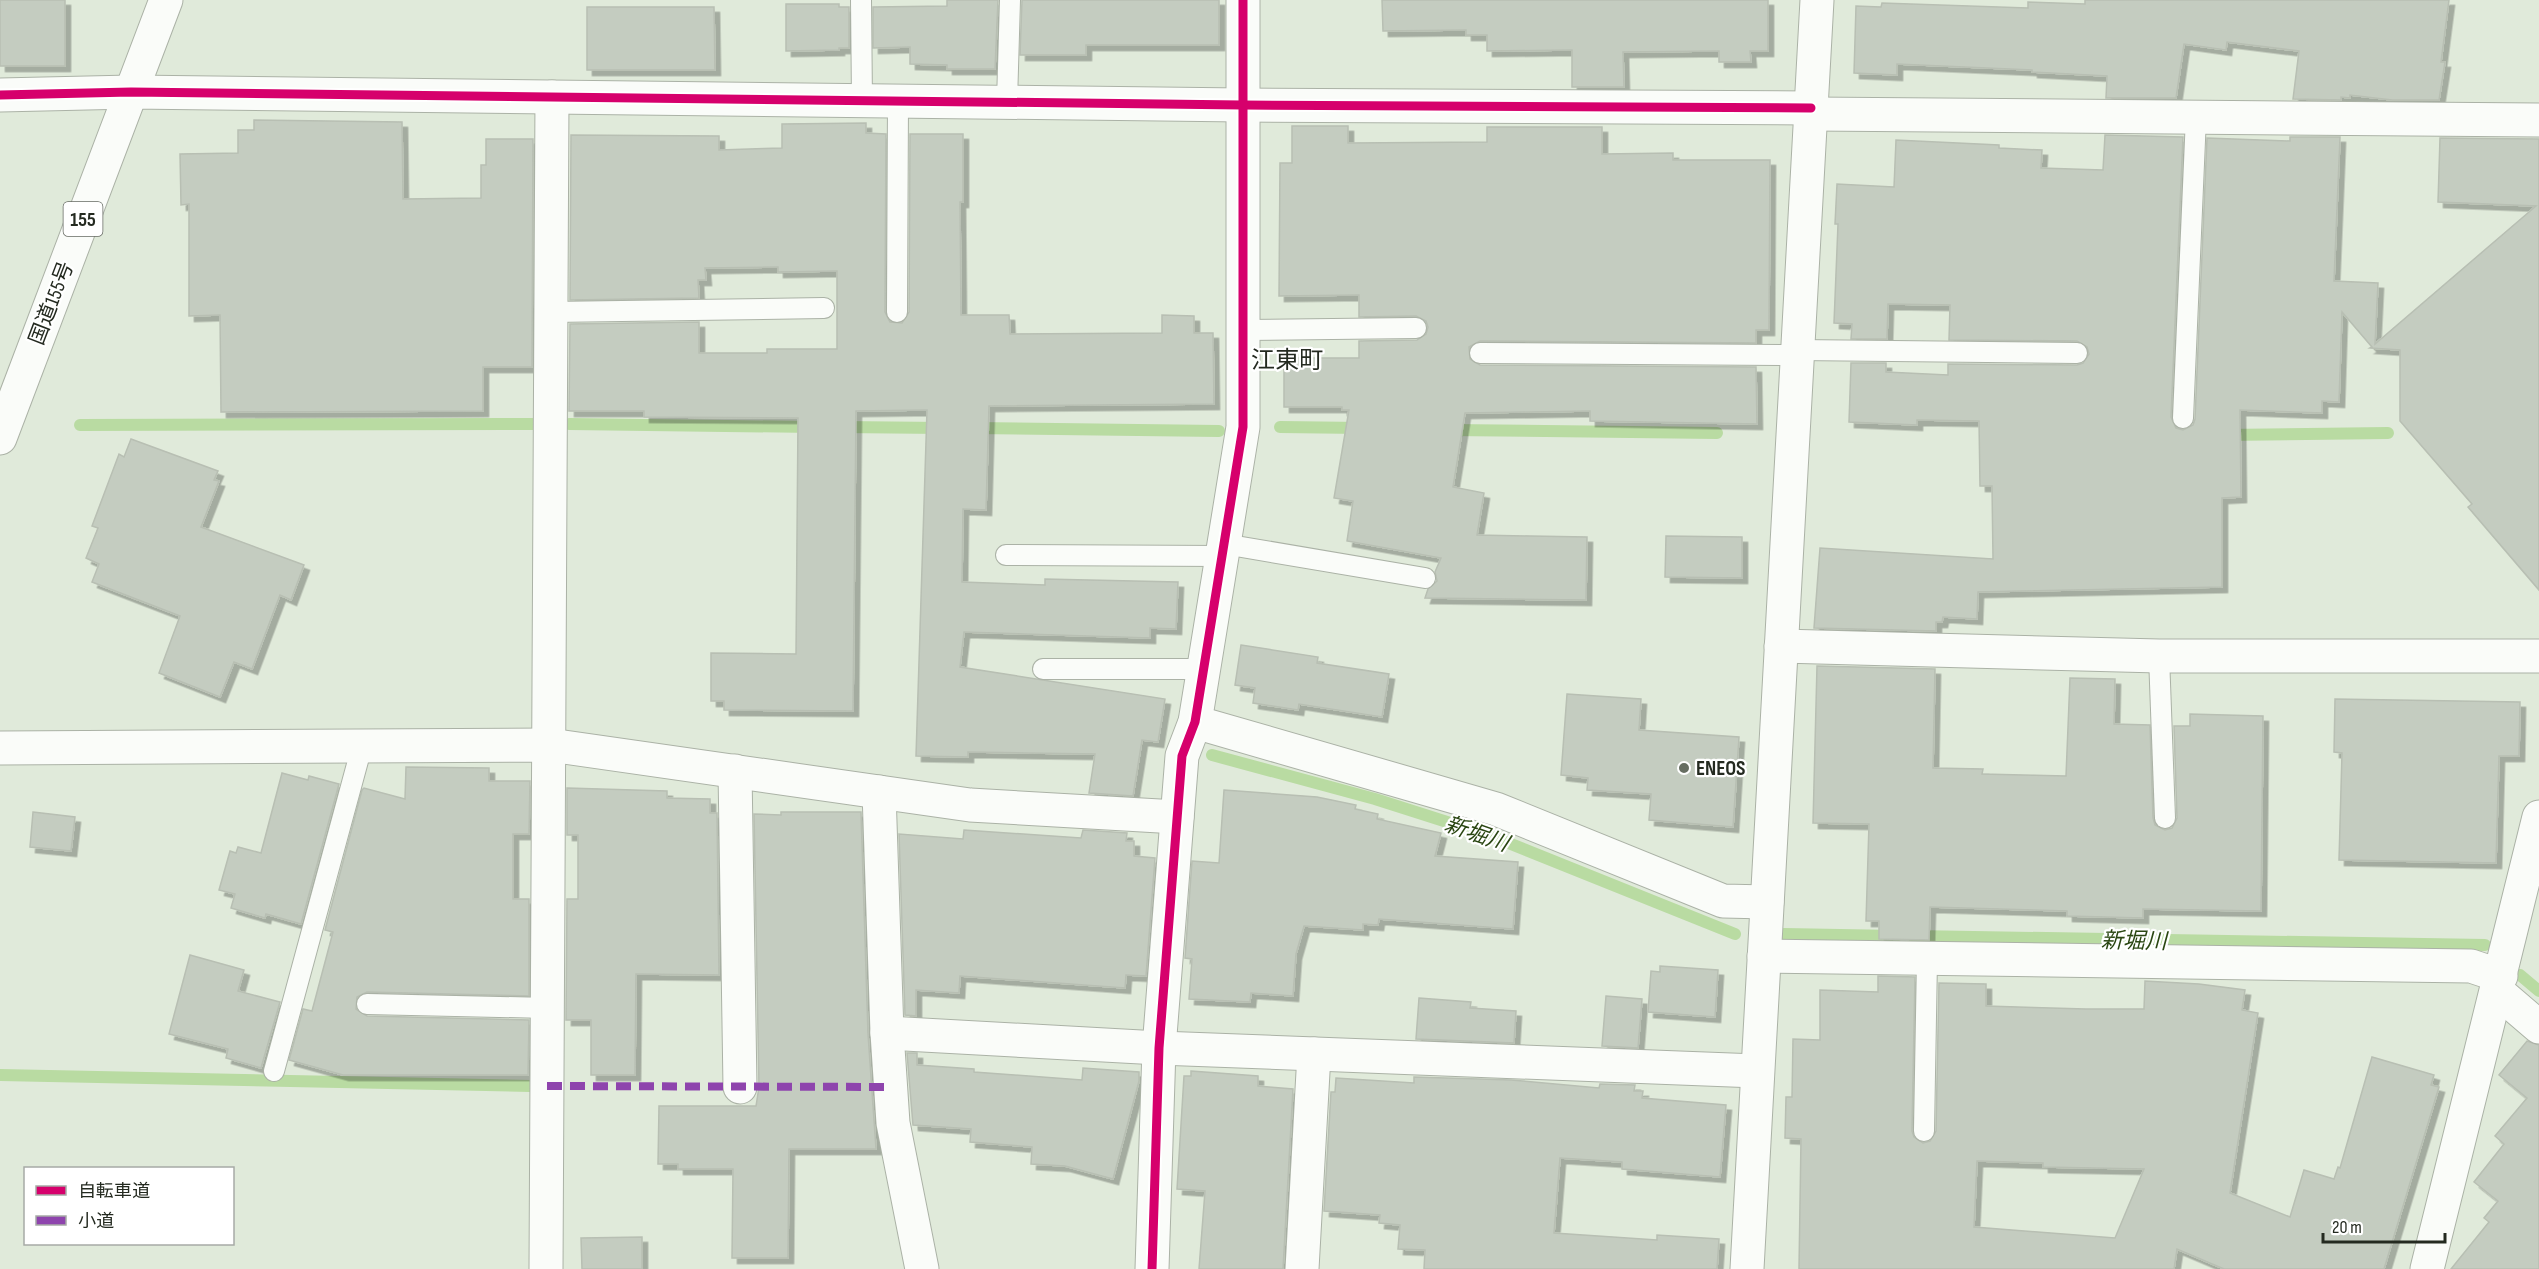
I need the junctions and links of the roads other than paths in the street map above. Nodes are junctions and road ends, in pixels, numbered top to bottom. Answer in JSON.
{"nodes":[{"id":1,"x":166,"y":0,"type":"edge"},
{"id":2,"x":861,"y":0,"type":"edge"},
{"id":3,"x":1010,"y":0,"type":"edge"},
{"id":4,"x":1243,"y":0,"type":"edge"},
{"id":5,"x":1817,"y":0,"type":"edge"},
{"id":6,"x":132,"y":92,"type":"junction"},
{"id":7,"x":0,"y":95,"type":"edge"},
{"id":8,"x":552,"y":97,"type":"junction"},
{"id":9,"x":862,"y":101,"type":"junction"},
{"id":10,"x":898,"y":101,"type":"junction"},
{"id":11,"x":1007,"y":102,"type":"junction"},
{"id":12,"x":1242,"y":105,"type":"junction"},
{"id":13,"x":1811,"y":111,"type":"junction"},
{"id":14,"x":2196,"y":117,"type":"junction"},
{"id":15,"x":2539,"y":120,"type":"edge"},
{"id":16,"x":824,"y":308,"type":"dead end"},
{"id":17,"x":551,"y":312,"type":"junction"},
{"id":18,"x":897,"y":312,"type":"dead end"},
{"id":19,"x":1416,"y":328,"type":"dead end"},
{"id":20,"x":1243,"y":330,"type":"junction"},
{"id":21,"x":1797,"y":352,"type":"junction"},
{"id":22,"x":1480,"y":353,"type":"dead end"},
{"id":23,"x":2077,"y":353,"type":"dead end"},
{"id":24,"x":2183,"y":418,"type":"dead end"},
{"id":25,"x":0,"y":438,"type":"edge"},
{"id":26,"x":1223,"y":550,"type":"junction"},
{"id":27,"x":1006,"y":555,"type":"dead end"},
{"id":28,"x":1425,"y":578,"type":"dead end"},
{"id":29,"x":1781,"y":646,"type":"junction"},
{"id":30,"x":2159,"y":656,"type":"junction"},
{"id":31,"x":2539,"y":656,"type":"edge"},
{"id":32,"x":1043,"y":669,"type":"dead end"},
{"id":33,"x":1203,"y":669,"type":"junction"},
{"id":34,"x":1195,"y":722,"type":"junction"},
{"id":35,"x":550,"y":745,"type":"junction"},
{"id":36,"x":362,"y":746,"type":"junction"},
{"id":37,"x":0,"y":748,"type":"edge"},
{"id":38,"x":735,"y":771,"type":"junction"},
{"id":39,"x":879,"y":792,"type":"junction"},
{"id":40,"x":1177,"y":817,"type":"junction"},
{"id":41,"x":2539,"y":817,"type":"edge"},
{"id":42,"x":2164,"y":818,"type":"dead end"},
{"id":43,"x":1767,"y":902,"type":"junction"},
{"id":44,"x":1764,"y":956,"type":"junction"},
{"id":45,"x":1927,"y":959,"type":"junction"},
{"id":46,"x":2499,"y":984,"type":"junction"},
{"id":47,"x":367,"y":1004,"type":"dead end"},
{"id":48,"x":548,"y":1008,"type":"junction"},
{"id":49,"x":2539,"y":1027,"type":"edge"},
{"id":50,"x":887,"y":1033,"type":"junction"},
{"id":51,"x":1159,"y":1048,"type":"junction"},
{"id":52,"x":1314,"y":1054,"type":"junction"},
{"id":53,"x":274,"y":1071,"type":"dead end"},
{"id":54,"x":1758,"y":1071,"type":"junction"},
{"id":55,"x":740,"y":1087,"type":"dead end"},
{"id":56,"x":1924,"y":1131,"type":"dead end"},
{"id":57,"x":546,"y":1269,"type":"edge"},
{"id":58,"x":922,"y":1269,"type":"edge"},
{"id":59,"x":1152,"y":1269,"type":"edge"},
{"id":60,"x":1302,"y":1269,"type":"edge"},
{"id":61,"x":1747,"y":1269,"type":"edge"},
{"id":62,"x":2427,"y":1269,"type":"edge"}],
"edges":[{"from":1,"to":6,"type":"main road","name":"国道155号","number":"155"},
{"from":2,"to":9,"type":"lane"},
{"from":3,"to":11,"type":"lane"},
{"from":4,"to":12,"type":"main road"},
{"from":5,"to":13,"type":"main road"},
{"from":6,"to":7,"type":"main road"},
{"from":6,"to":8,"type":"main road"},
{"from":6,"to":25,"type":"main road","name":"国道155号","number":"155"},
{"from":8,"to":9,"type":"main road"},
{"from":8,"to":17,"type":"main road"},
{"from":9,"to":10,"type":"main road"},
{"from":10,"to":11,"type":"main road"},
{"from":10,"to":18,"type":"lane"},
{"from":11,"to":12,"type":"main road"},
{"from":12,"to":13,"type":"main road"},
{"from":12,"to":20,"type":"main road"},
{"from":13,"to":14,"type":"main road"},
{"from":13,"to":21,"type":"main road"},
{"from":14,"to":15,"type":"main road"},
{"from":14,"to":24,"type":"lane"},
{"from":16,"to":17,"type":"lane"},
{"from":17,"to":35,"type":"main road"},
{"from":19,"to":20,"type":"lane"},
{"from":20,"to":26,"type":"main road"},
{"from":21,"to":22,"type":"lane"},
{"from":21,"to":23,"type":"lane"},
{"from":21,"to":29,"type":"main road"},
{"from":26,"to":27,"type":"lane"},
{"from":26,"to":28,"type":"lane"},
{"from":26,"to":33,"type":"main road"},
{"from":29,"to":30,"type":"main road"},
{"from":29,"to":43,"type":"main road"},
{"from":30,"to":31,"type":"main road"},
{"from":30,"to":42,"type":"lane"},
{"from":32,"to":33,"type":"lane"},
{"from":33,"to":34,"type":"main road"},
{"from":34,"to":40,"type":"main road"},
{"from":34,"to":43,"type":"main road"},
{"from":35,"to":36,"type":"main road"},
{"from":35,"to":38,"type":"main road"},
{"from":35,"to":48,"type":"main road"},
{"from":36,"to":37,"type":"main road"},
{"from":36,"to":53,"type":"lane"},
{"from":38,"to":39,"type":"main road"},
{"from":38,"to":55,"type":"main road"},
{"from":39,"to":40,"type":"main road"},
{"from":39,"to":50,"type":"main road"},
{"from":40,"to":51,"type":"main road"},
{"from":41,"to":46,"type":"main road"},
{"from":43,"to":44,"type":"main road"},
{"from":44,"to":45,"type":"main road"},
{"from":44,"to":54,"type":"main road"},
{"from":45,"to":46,"type":"main road"},
{"from":45,"to":56,"type":"lane"},
{"from":46,"to":49,"type":"main road"},
{"from":46,"to":62,"type":"main road"},
{"from":47,"to":48,"type":"lane"},
{"from":48,"to":57,"type":"main road"},
{"from":50,"to":51,"type":"main road"},
{"from":50,"to":58,"type":"main road"},
{"from":51,"to":52,"type":"main road"},
{"from":51,"to":59,"type":"main road"},
{"from":52,"to":54,"type":"main road"},
{"from":52,"to":60,"type":"main road"},
{"from":54,"to":61,"type":"main road"}]}
